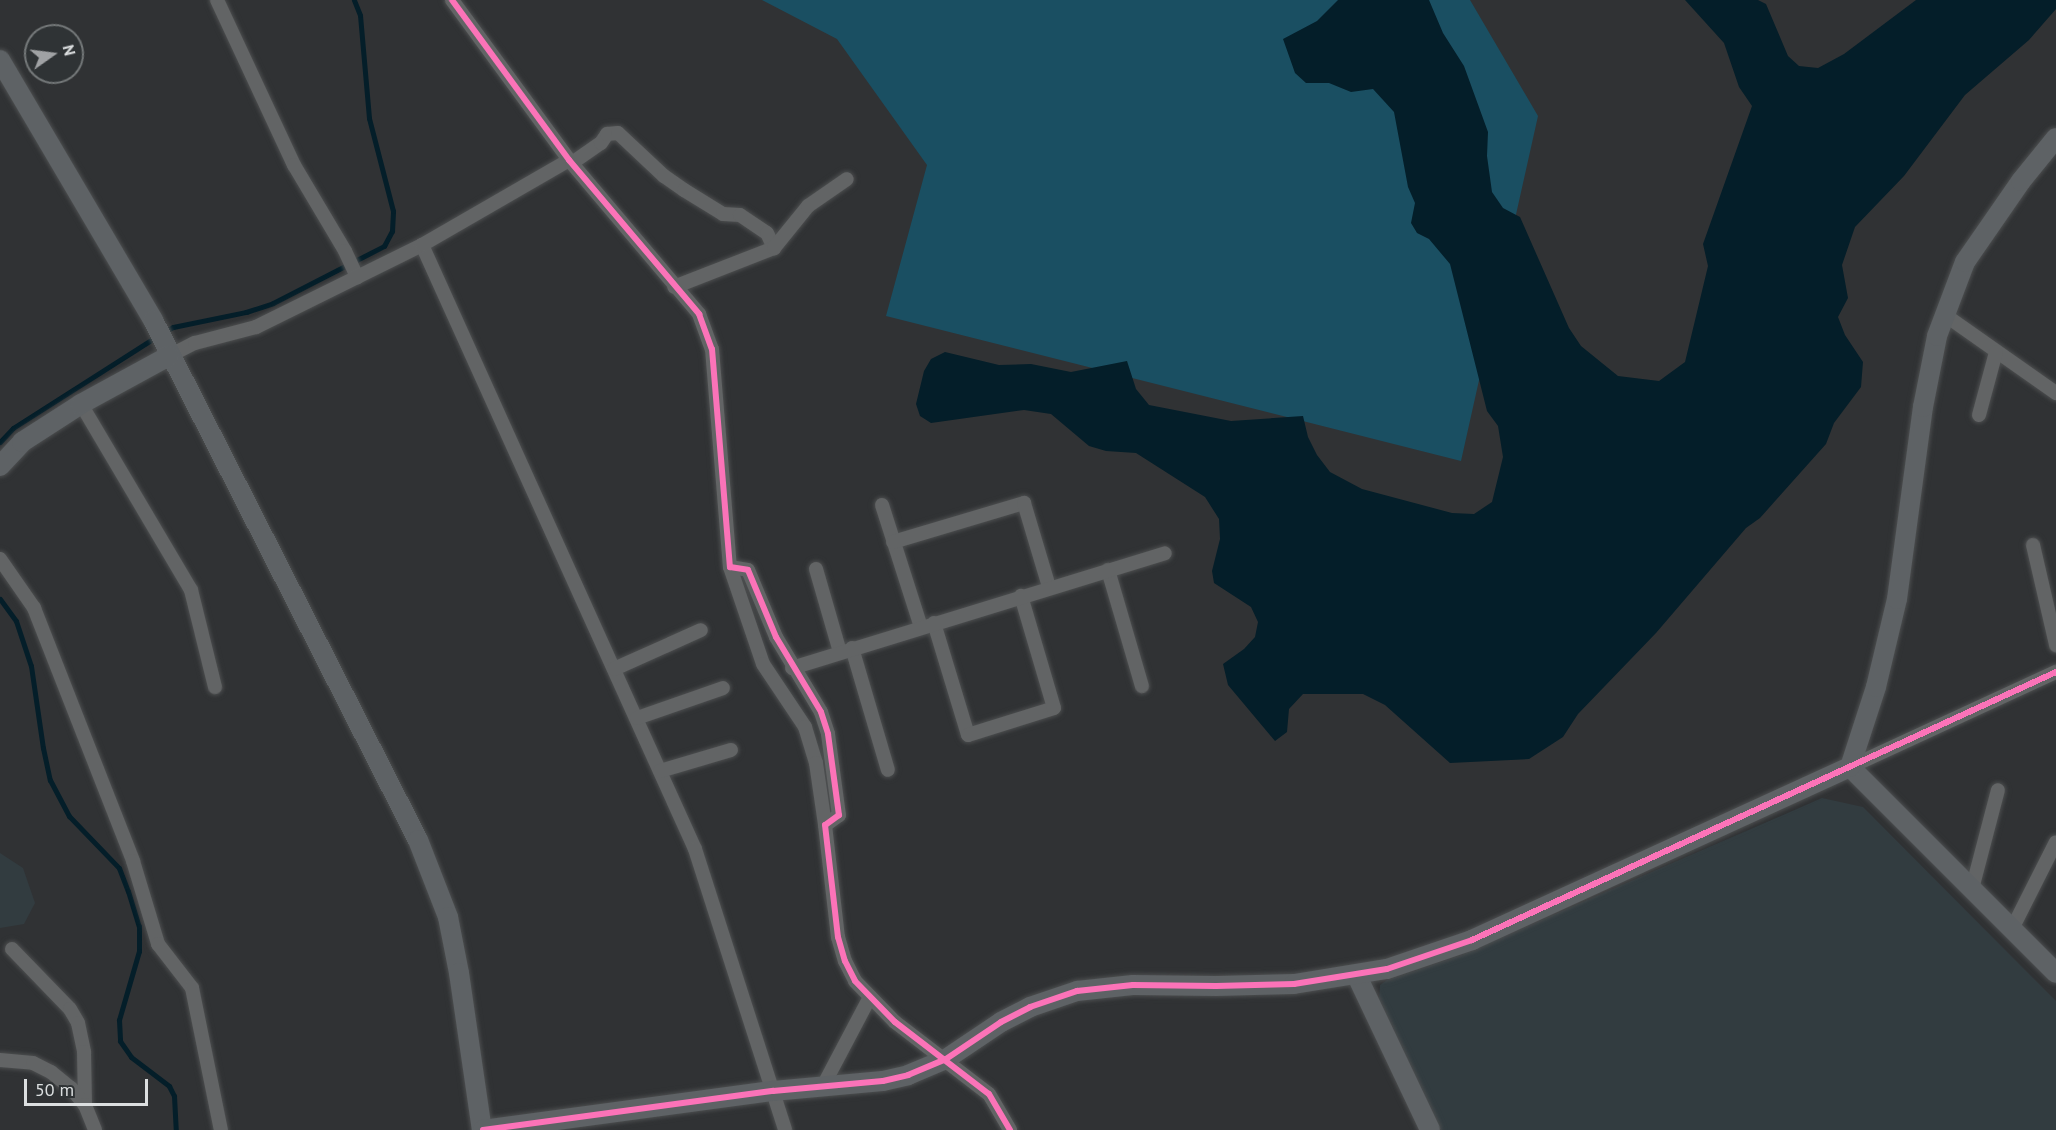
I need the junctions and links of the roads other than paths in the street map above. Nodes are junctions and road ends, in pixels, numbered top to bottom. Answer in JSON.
{"nodes":[{"id":1,"x":217,"y":0,"type":"edge"},
{"id":2,"x":452,"y":0,"type":"edge"},
{"id":3,"x":0,"y":60,"type":"edge"},
{"id":4,"x":2056,"y":138,"type":"edge"},
{"id":5,"x":571,"y":162,"type":"junction"},
{"id":6,"x":847,"y":178,"type":"dead end"},
{"id":7,"x":422,"y":245,"type":"junction"},
{"id":8,"x":774,"y":248,"type":"junction"},
{"id":9,"x":357,"y":278,"type":"junction"},
{"id":10,"x":674,"y":287,"type":"junction"},
{"id":11,"x":1945,"y":315,"type":"junction"},
{"id":12,"x":167,"y":351,"type":"junction"},
{"id":13,"x":1996,"y":351,"type":"junction"},
{"id":14,"x":2056,"y":393,"type":"edge"},
{"id":15,"x":81,"y":404,"type":"junction"},
{"id":16,"x":1979,"y":415,"type":"dead end"},
{"id":17,"x":0,"y":466,"type":"edge"},
{"id":18,"x":882,"y":505,"type":"dead end"},
{"id":19,"x":893,"y":542,"type":"junction"},
{"id":20,"x":2033,"y":545,"type":"dead end"},
{"id":21,"x":1165,"y":553,"type":"dead end"},
{"id":22,"x":0,"y":559,"type":"edge"},
{"id":23,"x":730,"y":567,"type":"junction"},
{"id":24,"x":816,"y":569,"type":"dead end"},
{"id":25,"x":1108,"y":570,"type":"junction"},
{"id":26,"x":1049,"y":587,"type":"junction"},
{"id":27,"x":1021,"y":596,"type":"junction"},
{"id":28,"x":928,"y":625,"type":"junction"},
{"id":29,"x":701,"y":630,"type":"dead end"},
{"id":30,"x":2056,"y":645,"type":"edge"},
{"id":31,"x":846,"y":650,"type":"junction"},
{"id":32,"x":792,"y":668,"type":"junction"},
{"id":33,"x":614,"y":669,"type":"junction"},
{"id":34,"x":2056,"y":672,"type":"edge"},
{"id":35,"x":1142,"y":686,"type":"dead end"},
{"id":36,"x":215,"y":687,"type":"dead end"},
{"id":37,"x":723,"y":688,"type":"dead end"},
{"id":38,"x":637,"y":718,"type":"junction"},
{"id":39,"x":731,"y":750,"type":"dead end"},
{"id":40,"x":1850,"y":767,"type":"junction"},
{"id":41,"x":888,"y":770,"type":"dead end"},
{"id":42,"x":660,"y":771,"type":"junction"},
{"id":43,"x":1998,"y":790,"type":"dead end"},
{"id":44,"x":825,"y":825,"type":"junction"},
{"id":45,"x":2056,"y":842,"type":"edge"},
{"id":46,"x":1972,"y":889,"type":"junction"},
{"id":47,"x":2012,"y":929,"type":"junction"},
{"id":48,"x":12,"y":949,"type":"dead end"},
{"id":49,"x":2056,"y":973,"type":"edge"},
{"id":50,"x":1357,"y":976,"type":"junction"},
{"id":51,"x":870,"y":997,"type":"junction"},
{"id":52,"x":946,"y":1059,"type":"junction"},
{"id":53,"x":0,"y":1060,"type":"edge"},
{"id":54,"x":823,"y":1086,"type":"junction"},
{"id":55,"x":773,"y":1091,"type":"junction"},
{"id":56,"x":85,"y":1105,"type":"junction"},
{"id":57,"x":94,"y":1130,"type":"edge"},
{"id":58,"x":220,"y":1130,"type":"edge"},
{"id":59,"x":483,"y":1130,"type":"edge"},
{"id":60,"x":785,"y":1130,"type":"edge"},
{"id":61,"x":1010,"y":1130,"type":"edge"},
{"id":62,"x":1430,"y":1130,"type":"edge"}],
"edges":[{"from":1,"to":9,"type":"street"},
{"from":2,"to":5,"type":"street"},
{"from":3,"to":12,"type":"street"},
{"from":4,"to":11,"type":"street"},
{"from":5,"to":7,"type":"street"},
{"from":5,"to":8,"type":"street"},
{"from":5,"to":10,"type":"street"},
{"from":6,"to":8,"type":"street"},
{"from":7,"to":9,"type":"street"},
{"from":7,"to":33,"type":"street"},
{"from":8,"to":10,"type":"street"},
{"from":9,"to":12,"type":"street"},
{"from":10,"to":23,"type":"street"},
{"from":11,"to":13,"type":"street"},
{"from":11,"to":40,"type":"street"},
{"from":12,"to":15,"type":"street"},
{"from":12,"to":59,"type":"street"},
{"from":13,"to":14,"type":"street"},
{"from":13,"to":16,"type":"street"},
{"from":15,"to":17,"type":"street"},
{"from":15,"to":36,"type":"street"},
{"from":18,"to":19,"type":"street"},
{"from":19,"to":26,"type":"street"},
{"from":19,"to":28,"type":"street"},
{"from":20,"to":30,"type":"street"},
{"from":21,"to":25,"type":"street"},
{"from":22,"to":58,"type":"street"},
{"from":23,"to":32,"type":"street"},
{"from":23,"to":44,"type":"street"},
{"from":24,"to":31,"type":"street"},
{"from":25,"to":26,"type":"street"},
{"from":25,"to":35,"type":"street"},
{"from":26,"to":27,"type":"street"},
{"from":27,"to":28,"type":"street"},
{"from":27,"to":28,"type":"street"},
{"from":28,"to":31,"type":"street"},
{"from":29,"to":33,"type":"street"},
{"from":31,"to":32,"type":"street"},
{"from":31,"to":41,"type":"street"},
{"from":32,"to":44,"type":"street"},
{"from":33,"to":38,"type":"street"},
{"from":34,"to":40,"type":"street"},
{"from":37,"to":38,"type":"street"},
{"from":38,"to":42,"type":"street"},
{"from":39,"to":42,"type":"street"},
{"from":40,"to":46,"type":"street"},
{"from":40,"to":50,"type":"street"},
{"from":42,"to":55,"type":"street"},
{"from":43,"to":46,"type":"street"},
{"from":44,"to":51,"type":"street"},
{"from":45,"to":47,"type":"street"},
{"from":46,"to":47,"type":"street"},
{"from":47,"to":49,"type":"street"},
{"from":48,"to":56,"type":"street"},
{"from":50,"to":52,"type":"street"},
{"from":50,"to":62,"type":"street"},
{"from":51,"to":52,"type":"street"},
{"from":51,"to":54,"type":"street"},
{"from":52,"to":54,"type":"street"},
{"from":52,"to":61,"type":"street"},
{"from":53,"to":56,"type":"street"},
{"from":54,"to":55,"type":"street"},
{"from":55,"to":59,"type":"street"},
{"from":55,"to":60,"type":"street"},
{"from":56,"to":57,"type":"street"}]}
